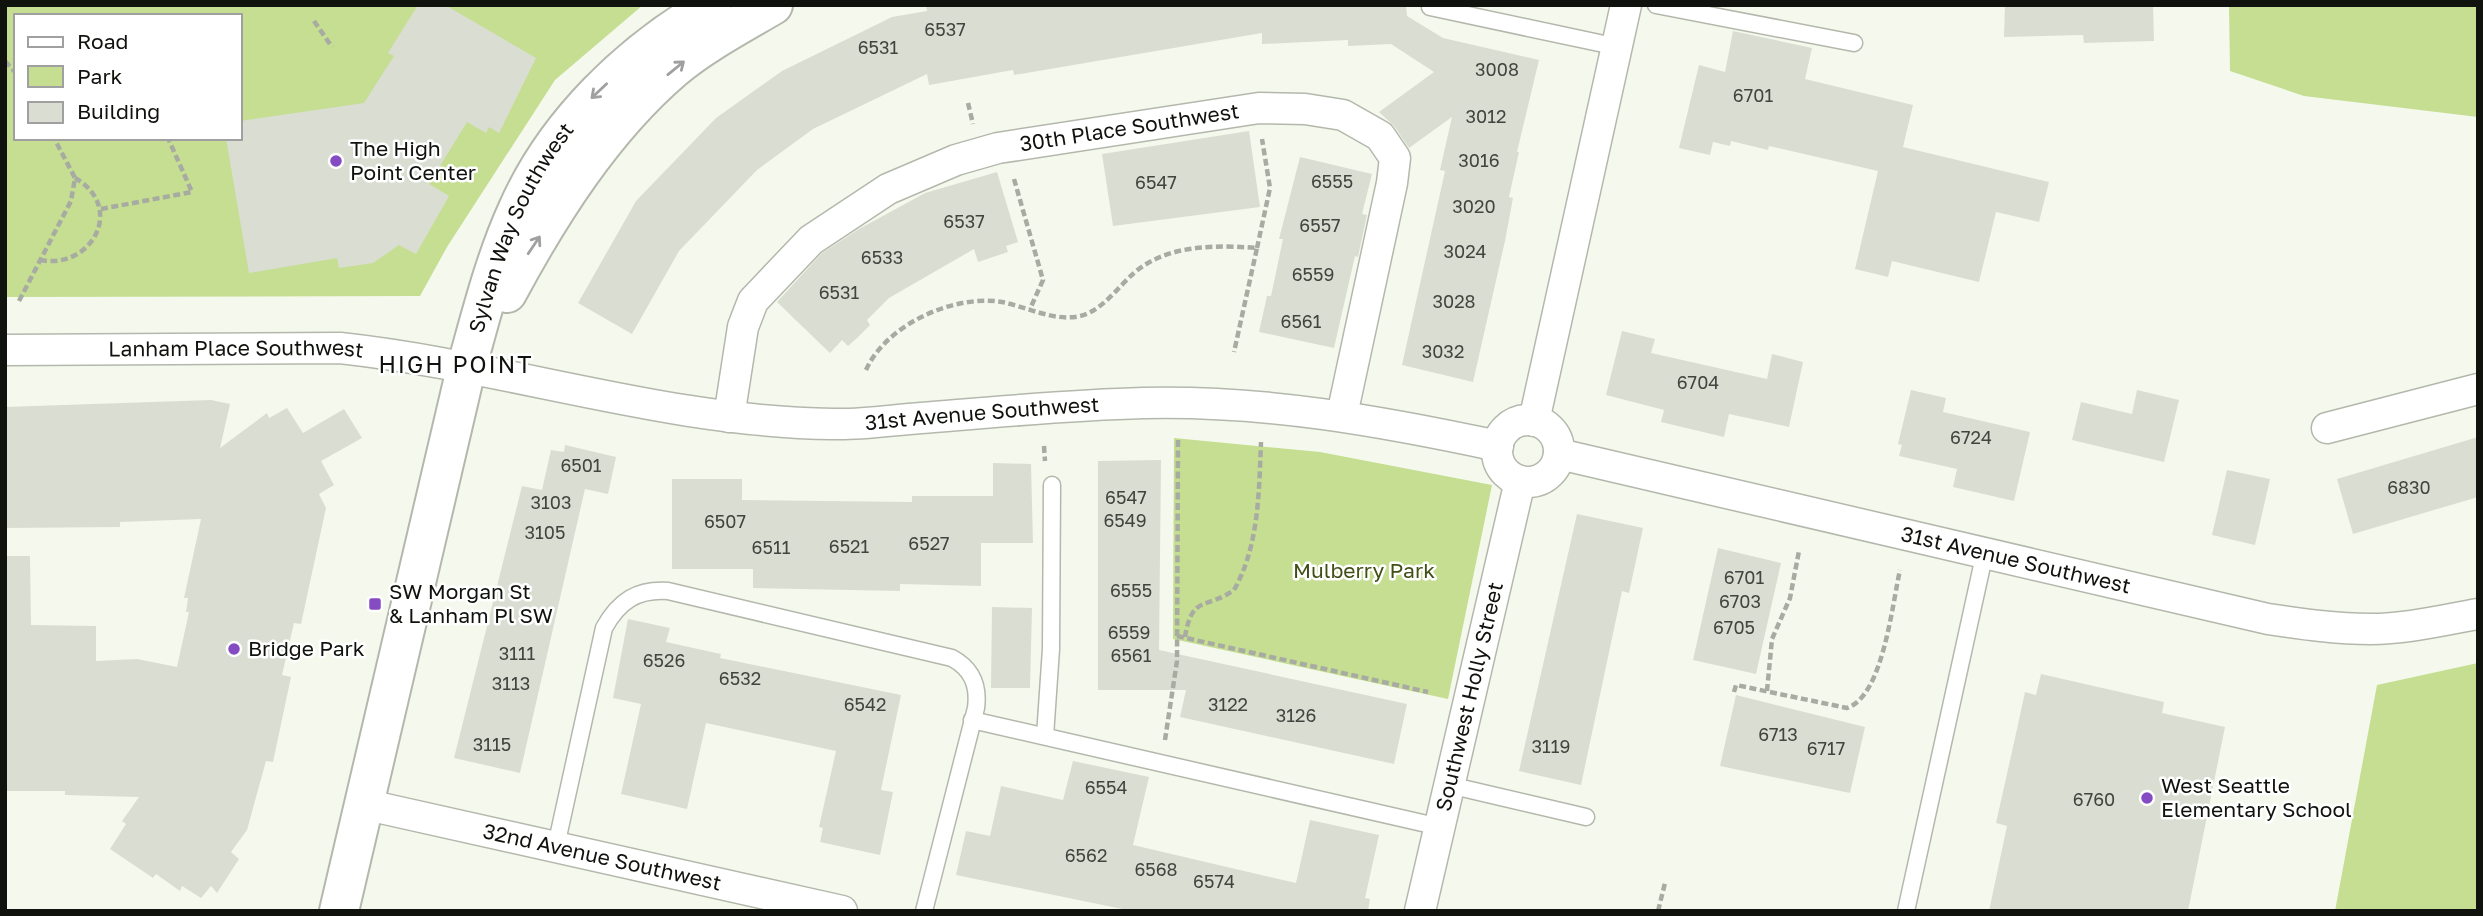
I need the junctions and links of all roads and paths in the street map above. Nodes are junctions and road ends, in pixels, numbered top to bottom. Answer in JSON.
{"nodes":[{"id":1,"x":712,"y":5,"type":"edge"},
{"id":2,"x":773,"y":5,"type":"edge"},
{"id":3,"x":1626,"y":5,"type":"edge"},
{"id":4,"x":1656,"y":5,"type":"edge"},
{"id":5,"x":1430,"y":7,"type":"edge"},
{"id":6,"x":314,"y":21,"type":"dead end"},
{"id":7,"x":1854,"y":43,"type":"dead end"},
{"id":8,"x":332,"y":47,"type":"dead end"},
{"id":9,"x":1618,"y":47,"type":"junction"},
{"id":10,"x":55,"y":140,"type":"edge"},
{"id":11,"x":169,"y":140,"type":"edge"},
{"id":12,"x":1265,"y":159,"type":"dead end"},
{"id":13,"x":1012,"y":172,"type":"dead end"},
{"id":14,"x":75,"y":178,"type":"junction"},
{"id":15,"x":101,"y":209,"type":"junction"},
{"id":16,"x":1257,"y":248,"type":"junction"},
{"id":17,"x":40,"y":260,"type":"junction"},
{"id":18,"x":19,"y":301,"type":"dead end"},
{"id":19,"x":1030,"y":310,"type":"junction"},
{"id":20,"x":5,"y":350,"type":"edge"},
{"id":21,"x":1234,"y":352,"type":"dead end"},
{"id":22,"x":466,"y":369,"type":"junction"},
{"id":23,"x":866,"y":370,"type":"dead end"},
{"id":24,"x":2478,"y":389,"type":"edge"},
{"id":25,"x":1342,"y":415,"type":"junction"},
{"id":26,"x":729,"y":417,"type":"junction"},
{"id":27,"x":1534,"y":421,"type":"junction"},
{"id":28,"x":2327,"y":428,"type":"dead end"},
{"id":29,"x":1178,"y":439,"type":"dead end"},
{"id":30,"x":1261,"y":442,"type":"dead end"},
{"id":31,"x":1498,"y":446,"type":"junction"},
{"id":32,"x":1559,"y":454,"type":"junction"},
{"id":33,"x":1520,"y":481,"type":"junction"},
{"id":34,"x":1052,"y":485,"type":"dead end"},
{"id":35,"x":1799,"y":551,"type":"dead end"},
{"id":36,"x":1985,"y":552,"type":"junction"},
{"id":37,"x":1900,"y":570,"type":"dead end"},
{"id":38,"x":2478,"y":614,"type":"edge"},
{"id":39,"x":1177,"y":636,"type":"junction"},
{"id":40,"x":1185,"y":637,"type":"junction"},
{"id":41,"x":1767,"y":691,"type":"junction"},
{"id":42,"x":1427,"y":692,"type":"dead end"},
{"id":43,"x":1734,"y":692,"type":"dead end"},
{"id":44,"x":972,"y":720,"type":"junction"},
{"id":45,"x":1045,"y":736,"type":"junction"},
{"id":46,"x":1163,"y":751,"type":"dead end"},
{"id":47,"x":1449,"y":785,"type":"junction"},
{"id":48,"x":363,"y":803,"type":"junction"},
{"id":49,"x":1586,"y":817,"type":"dead end"},
{"id":50,"x":1440,"y":827,"type":"junction"},
{"id":51,"x":555,"y":846,"type":"junction"},
{"id":52,"x":1665,"y":883,"type":"dead end"},
{"id":53,"x":339,"y":911,"type":"edge"},
{"id":54,"x":842,"y":911,"type":"edge"},
{"id":55,"x":924,"y":911,"type":"edge"},
{"id":56,"x":1420,"y":911,"type":"edge"},
{"id":57,"x":1658,"y":911,"type":"edge"},
{"id":58,"x":1906,"y":911,"type":"edge"}],
"edges":[{"from":1,"to":22,"type":"street","name":"Sylvan Way Southwest","one_way":true},
{"from":22,"to":2,"type":"street","name":"Sylvan Way Southwest","one_way":true},
{"from":3,"to":9,"type":"street"},
{"from":4,"to":7,"type":"lane"},
{"from":5,"to":9,"type":"lane"},
{"from":6,"to":8,"type":"path"},
{"from":9,"to":27,"type":"street"},
{"from":10,"to":14,"type":"path"},
{"from":11,"to":15,"type":"path"},
{"from":12,"to":16,"type":"path"},
{"from":13,"to":19,"type":"path"},
{"from":14,"to":15,"type":"path"},
{"from":14,"to":17,"type":"path"},
{"from":15,"to":17,"type":"path"},
{"from":16,"to":19,"type":"path"},
{"from":16,"to":21,"type":"path"},
{"from":17,"to":18,"type":"path"},
{"from":19,"to":23,"type":"path"},
{"from":20,"to":22,"type":"street","name":"Lanham Place Southwest"},
{"from":22,"to":26,"type":"street","name":"31st Avenue Southwest"},
{"from":22,"to":48,"type":"street"},
{"from":24,"to":28,"type":"street"},
{"from":25,"to":26,"type":"street","name":"31st Avenue Southwest"},
{"from":25,"to":26,"type":"street","name":"30th Place Southwest"},
{"from":25,"to":31,"type":"street","name":"31st Avenue Southwest"},
{"from":27,"to":31,"type":"street"},
{"from":27,"to":32,"type":"street"},
{"from":29,"to":39,"type":"path"},
{"from":30,"to":40,"type":"path"},
{"from":31,"to":33,"type":"street"},
{"from":32,"to":33,"type":"street"},
{"from":32,"to":36,"type":"street","name":"31st Avenue Southwest"},
{"from":33,"to":47,"type":"street","name":"Southwest Holly Street"},
{"from":34,"to":45,"type":"lane"},
{"from":35,"to":41,"type":"path"},
{"from":36,"to":38,"type":"street","name":"31st Avenue Southwest"},
{"from":36,"to":58,"type":"lane"},
{"from":37,"to":41,"type":"path"},
{"from":39,"to":40,"type":"path"},
{"from":39,"to":46,"type":"path"},
{"from":40,"to":42,"type":"path"},
{"from":41,"to":43,"type":"path"},
{"from":44,"to":45,"type":"lane"},
{"from":44,"to":51,"type":"lane"},
{"from":44,"to":55,"type":"lane"},
{"from":45,"to":50,"type":"lane"},
{"from":47,"to":49,"type":"lane"},
{"from":47,"to":50,"type":"street","name":"Southwest Holly Street"},
{"from":48,"to":51,"type":"street","name":"32nd Avenue Southwest"},
{"from":48,"to":53,"type":"street"},
{"from":50,"to":56,"type":"street","name":"Southwest Holly Street"},
{"from":51,"to":54,"type":"street","name":"32nd Avenue Southwest"},
{"from":52,"to":57,"type":"path"}]}
